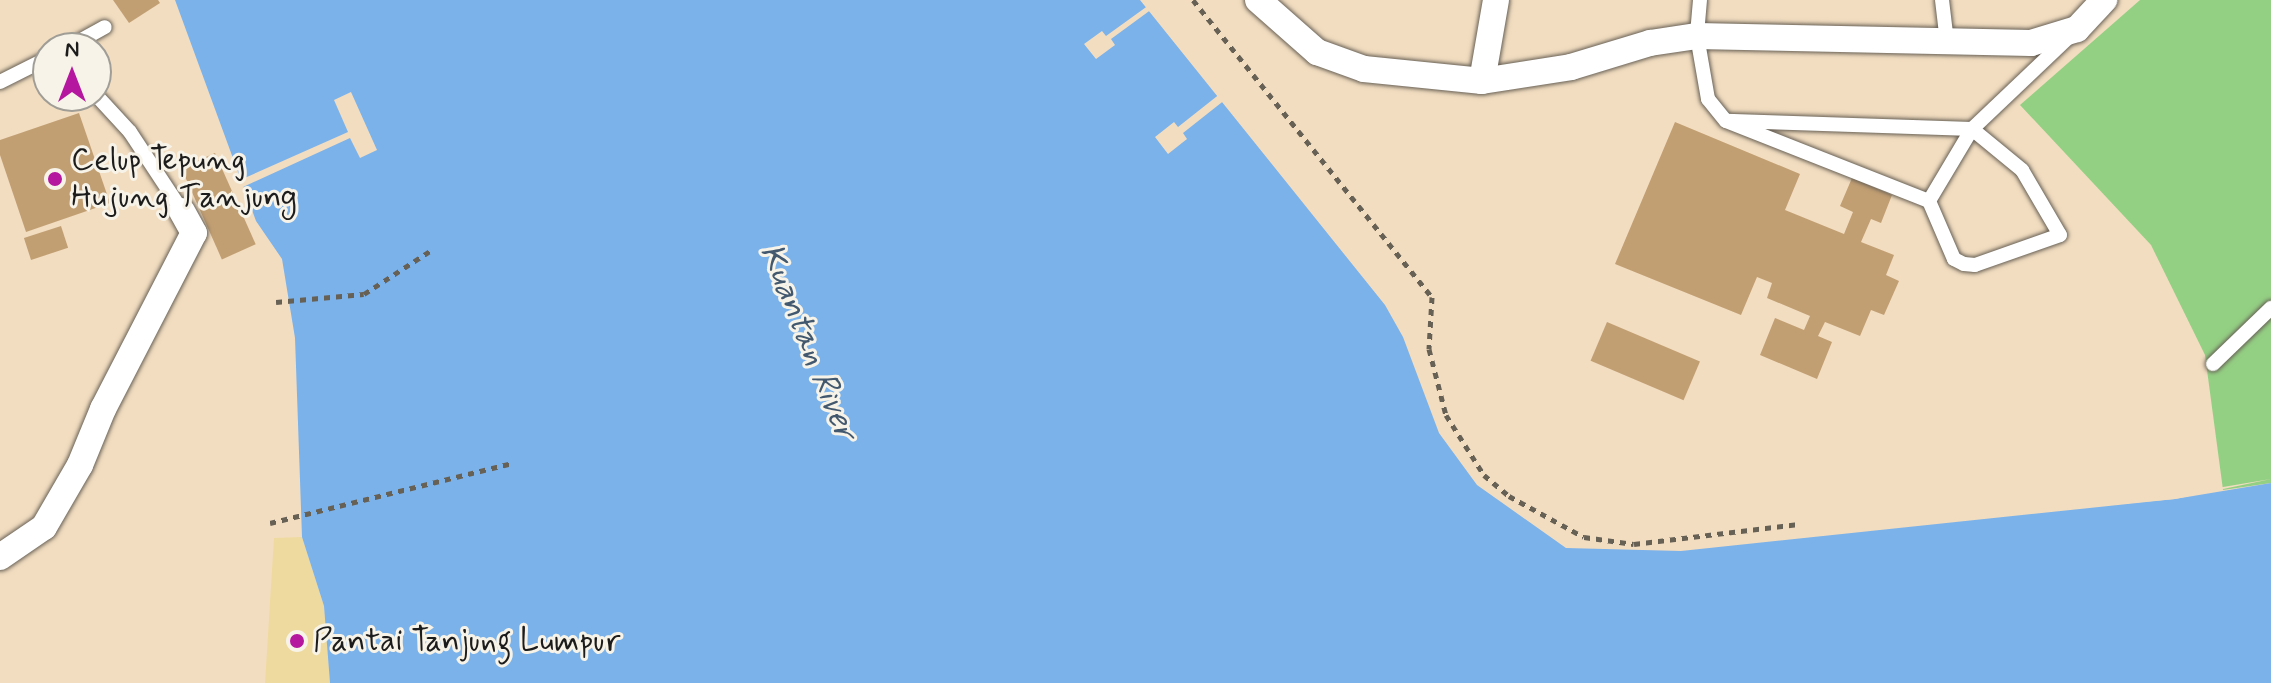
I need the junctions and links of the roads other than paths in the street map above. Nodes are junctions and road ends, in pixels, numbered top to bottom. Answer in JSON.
{"nodes":[{"id":1,"x":1258,"y":0,"type":"edge"},
{"id":2,"x":1496,"y":0,"type":"edge"},
{"id":3,"x":1700,"y":0,"type":"edge"},
{"id":4,"x":1942,"y":0,"type":"edge"},
{"id":5,"x":2104,"y":0,"type":"edge"},
{"id":6,"x":105,"y":27,"type":"dead end"},
{"id":7,"x":2077,"y":29,"type":"junction"},
{"id":8,"x":96,"y":32,"type":"edge"},
{"id":9,"x":1697,"y":36,"type":"junction"},
{"id":10,"x":1947,"y":42,"type":"junction"},
{"id":11,"x":32,"y":66,"type":"edge"},
{"id":12,"x":1482,"y":81,"type":"junction"},
{"id":13,"x":0,"y":82,"type":"edge"},
{"id":14,"x":112,"y":112,"type":"edge"},
{"id":15,"x":1726,"y":121,"type":"junction"},
{"id":16,"x":1972,"y":129,"type":"junction"},
{"id":17,"x":1929,"y":201,"type":"junction"},
{"id":18,"x":182,"y":211,"type":"joint"},
{"id":19,"x":2271,"y":308,"type":"edge"},
{"id":20,"x":2213,"y":364,"type":"dead end"},
{"id":21,"x":0,"y":557,"type":"edge"}],
"edges":[{"from":1,"to":12,"type":"street"},
{"from":2,"to":12,"type":"street"},
{"from":3,"to":9,"type":"lane"},
{"from":4,"to":10,"type":"lane"},
{"from":5,"to":7,"type":"street"},
{"from":6,"to":8,"type":"lane"},
{"from":7,"to":10,"type":"street"},
{"from":7,"to":16,"type":"lane"},
{"from":9,"to":10,"type":"street"},
{"from":9,"to":12,"type":"street"},
{"from":9,"to":15,"type":"lane"},
{"from":11,"to":13,"type":"lane"},
{"from":14,"to":18,"type":"lane"},
{"from":15,"to":16,"type":"lane"},
{"from":15,"to":17,"type":"lane"},
{"from":16,"to":17,"type":"lane"},
{"from":16,"to":17,"type":"lane"},
{"from":18,"to":21,"type":"street"},
{"from":19,"to":20,"type":"lane"}]}
